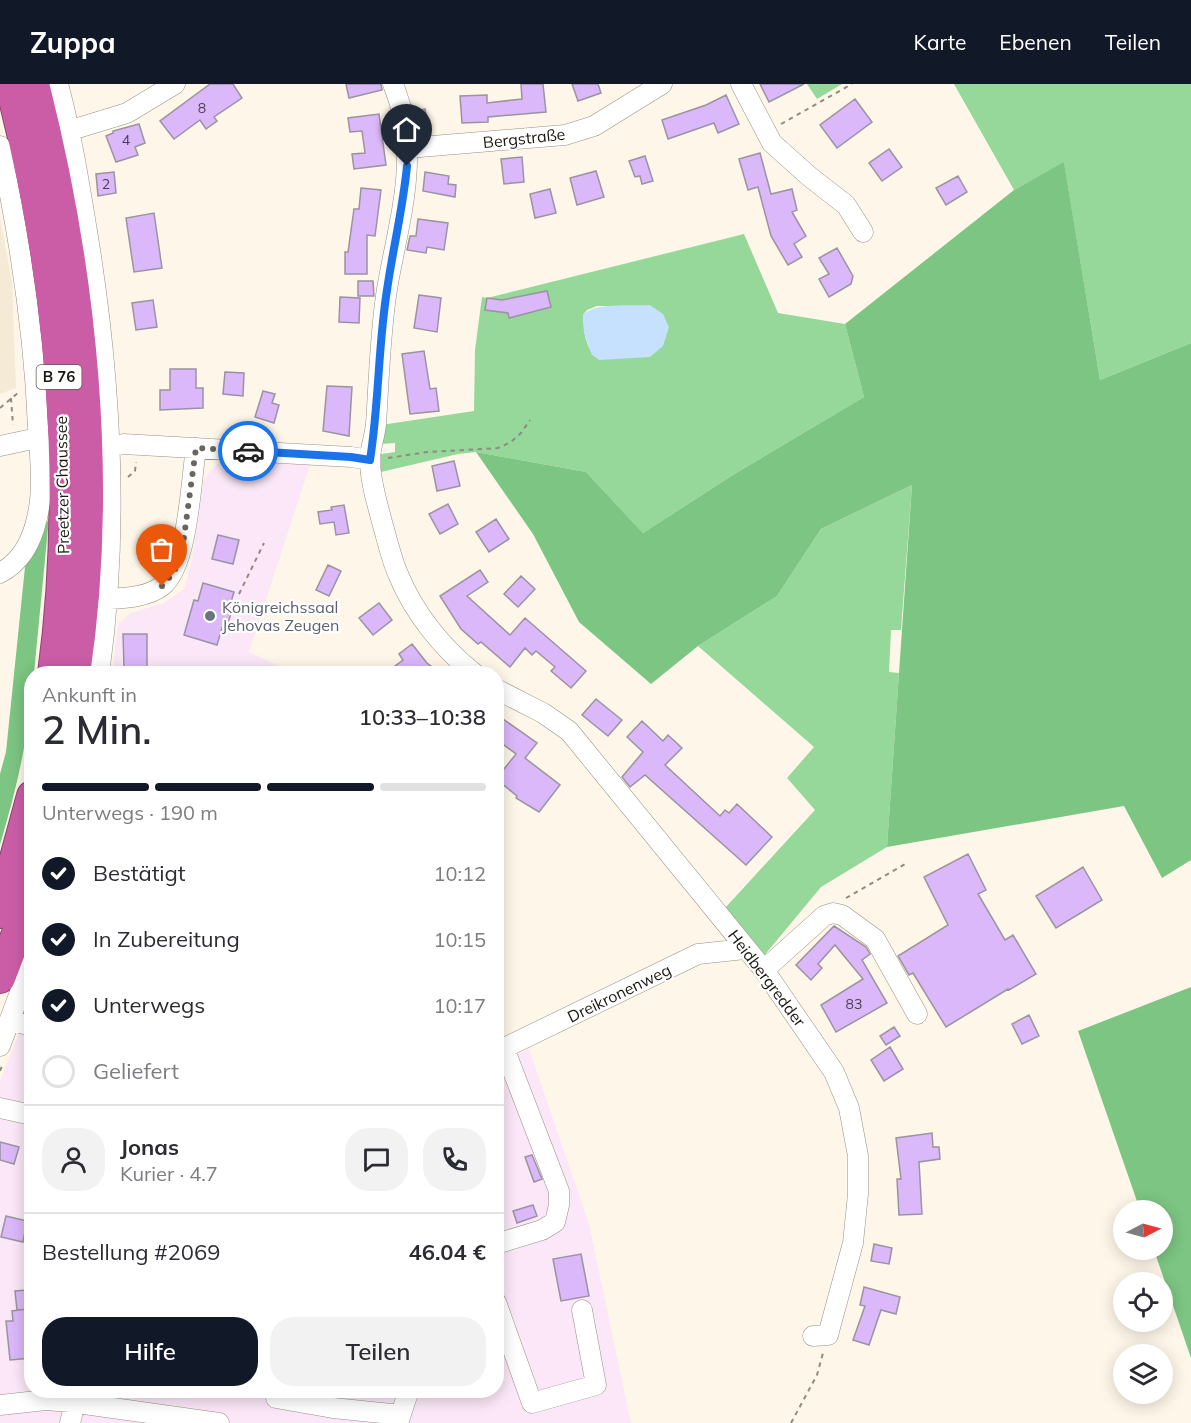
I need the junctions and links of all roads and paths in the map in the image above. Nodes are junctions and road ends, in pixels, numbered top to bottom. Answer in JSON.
{"nodes":[{"id":1,"x":10,"y":84,"type":"edge"},
{"id":2,"x":34,"y":84,"type":"edge"},
{"id":3,"x":58,"y":84,"type":"edge"},
{"id":4,"x":175,"y":84,"type":"edge"},
{"id":5,"x":393,"y":84,"type":"edge"},
{"id":6,"x":662,"y":84,"type":"edge"},
{"id":7,"x":741,"y":84,"type":"edge"},
{"id":8,"x":852,"y":84,"type":"edge"},
{"id":9,"x":634,"y":92,"type":"edge"},
{"id":10,"x":68,"y":131,"type":"junction"},
{"id":11,"x":765,"y":132,"type":"junction"},
{"id":12,"x":0,"y":146,"type":"edge"},
{"id":13,"x":408,"y":148,"type":"junction"},
{"id":14,"x":863,"y":232,"type":"dead end"},
{"id":15,"x":11,"y":398,"type":"dead end"},
{"id":16,"x":530,"y":420,"type":"dead end"},
{"id":17,"x":14,"y":443,"type":"edge"},
{"id":18,"x":130,"y":444,"type":"joint"},
{"id":19,"x":196,"y":448,"type":"junction"},
{"id":20,"x":370,"y":460,"type":"junction"},
{"id":21,"x":127,"y":477,"type":"dead end"},
{"id":22,"x":264,"y":543,"type":"dead end"},
{"id":23,"x":0,"y":573,"type":"edge"},
{"id":24,"x":239,"y":594,"type":"dead end"},
{"id":25,"x":108,"y":599,"type":"junction"},
{"id":26,"x":54,"y":666,"type":"edge"},
{"id":27,"x":76,"y":666,"type":"edge"},
{"id":28,"x":100,"y":666,"type":"edge"},
{"id":29,"x":466,"y":666,"type":"edge"},
{"id":30,"x":504,"y":693,"type":"edge"},
{"id":31,"x":24,"y":825,"type":"edge"},
{"id":32,"x":908,"y":863,"type":"dead end"},
{"id":33,"x":0,"y":913,"type":"edge"},
{"id":34,"x":833,"y":913,"type":"junction"},
{"id":35,"x":24,"y":915,"type":"edge"},
{"id":36,"x":745,"y":949,"type":"junction"},
{"id":37,"x":764,"y":970,"type":"junction"},
{"id":38,"x":0,"y":978,"type":"edge"},
{"id":39,"x":24,"y":982,"type":"edge"},
{"id":40,"x":917,"y":1014,"type":"dead end"},
{"id":41,"x":10,"y":1020,"type":"junction"},
{"id":42,"x":24,"y":1024,"type":"edge"},
{"id":43,"x":0,"y":1046,"type":"edge"},
{"id":44,"x":504,"y":1048,"type":"edge"},
{"id":45,"x":504,"y":1060,"type":"edge"},
{"id":46,"x":0,"y":1108,"type":"edge"},
{"id":47,"x":24,"y":1113,"type":"edge"},
{"id":48,"x":504,"y":1242,"type":"edge"},
{"id":49,"x":582,"y":1310,"type":"dead end"},
{"id":50,"x":504,"y":1324,"type":"edge"},
{"id":51,"x":820,"y":1336,"type":"joint"},
{"id":52,"x":276,"y":1398,"type":"edge"},
{"id":53,"x":406,"y":1398,"type":"edge"},
{"id":54,"x":75,"y":1403,"type":"junction"},
{"id":55,"x":0,"y":1405,"type":"edge"},
{"id":56,"x":399,"y":1419,"type":"edge"},
{"id":57,"x":70,"y":1423,"type":"edge"},
{"id":58,"x":219,"y":1423,"type":"edge"},
{"id":59,"x":791,"y":1423,"type":"edge"}],
"edges":[{"from":1,"to":26,"type":"highway","name":"Preetzer Chaussee","number":"B 76"},
{"from":2,"to":27,"type":"highway","name":"Preetzer Chaussee","number":"B 76"},
{"from":3,"to":10,"type":"street"},
{"from":4,"to":10,"type":"street"},
{"from":5,"to":13,"type":"street"},
{"from":6,"to":9,"type":"street","name":"Bergstraße"},
{"from":7,"to":11,"type":"street"},
{"from":8,"to":11,"type":"path"},
{"from":9,"to":13,"type":"street","name":"Bergstraße"},
{"from":10,"to":25,"type":"street"},
{"from":11,"to":14,"type":"street"},
{"from":12,"to":23,"type":"street","name":"Preetzer Chaussee"},
{"from":13,"to":20,"type":"street"},
{"from":15,"to":17,"type":"path"},
{"from":16,"to":20,"type":"path"},
{"from":18,"to":19,"type":"street"},
{"from":18,"to":21,"type":"path"},
{"from":19,"to":20,"type":"street"},
{"from":19,"to":25,"type":"street"},
{"from":20,"to":29,"type":"street"},
{"from":22,"to":24,"type":"path"},
{"from":25,"to":28,"type":"street"},
{"from":30,"to":36,"type":"street","name":"Heidbergredder"},
{"from":31,"to":33,"type":"highway"},
{"from":32,"to":34,"type":"path"},
{"from":34,"to":37,"type":"street"},
{"from":34,"to":40,"type":"street"},
{"from":35,"to":38,"type":"highway"},
{"from":36,"to":37,"type":"street","name":"Heidbergredder"},
{"from":36,"to":44,"type":"street","name":"Dreikronenweg"},
{"from":37,"to":51,"type":"street","name":"Heidbergredder"},
{"from":39,"to":41,"type":"street"},
{"from":41,"to":42,"type":"street"},
{"from":41,"to":43,"type":"street"},
{"from":45,"to":48,"type":"street"},
{"from":46,"to":47,"type":"street"},
{"from":49,"to":50,"type":"street"},
{"from":51,"to":59,"type":"path"},
{"from":52,"to":56,"type":"street"},
{"from":53,"to":56,"type":"street"},
{"from":54,"to":55,"type":"street"},
{"from":54,"to":57,"type":"street"},
{"from":54,"to":58,"type":"street"}]}
